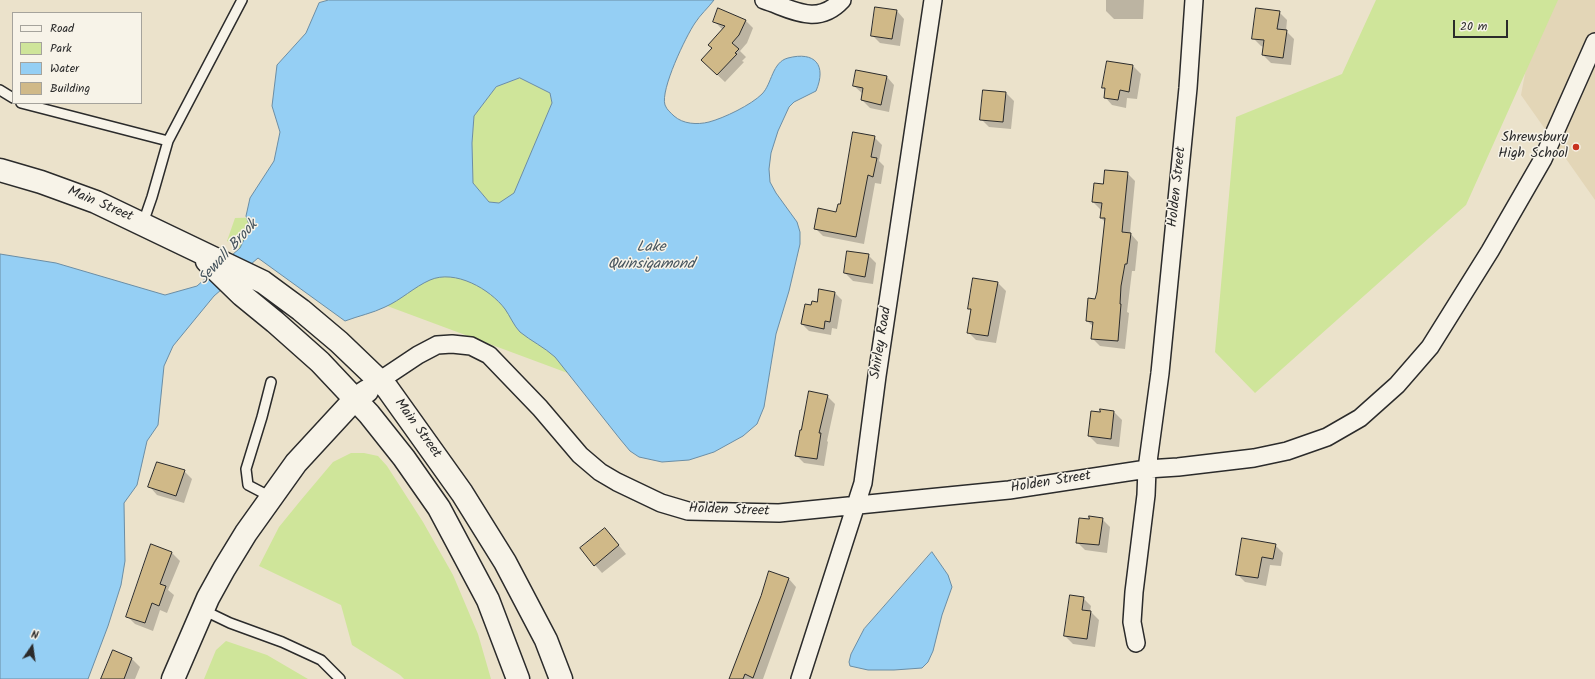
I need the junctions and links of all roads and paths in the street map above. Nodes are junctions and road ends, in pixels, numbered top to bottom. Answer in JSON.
{"nodes":[{"id":1,"x":242,"y":0,"type":"edge"},
{"id":2,"x":764,"y":0,"type":"edge"},
{"id":3,"x":842,"y":0,"type":"edge"},
{"id":4,"x":933,"y":0,"type":"edge"},
{"id":5,"x":1194,"y":0,"type":"edge"},
{"id":6,"x":1595,"y":42,"type":"edge"},
{"id":7,"x":0,"y":90,"type":"edge"},
{"id":8,"x":12,"y":97,"type":"edge"},
{"id":9,"x":25,"y":104,"type":"edge"},
{"id":10,"x":168,"y":141,"type":"junction"},
{"id":11,"x":0,"y":170,"type":"edge"},
{"id":12,"x":143,"y":223,"type":"junction"},
{"id":13,"x":196,"y":250,"type":"junction"},
{"id":14,"x":270,"y":382,"type":"dead end"},
{"id":15,"x":380,"y":382,"type":"junction"},
{"id":16,"x":355,"y":399,"type":"junction"},
{"id":17,"x":1147,"y":469,"type":"junction"},
{"id":18,"x":271,"y":497,"type":"junction"},
{"id":19,"x":856,"y":504,"type":"junction"},
{"id":20,"x":203,"y":610,"type":"junction"},
{"id":21,"x":1136,"y":643,"type":"dead end"},
{"id":22,"x":173,"y":679,"type":"edge"},
{"id":23,"x":340,"y":679,"type":"edge"},
{"id":24,"x":518,"y":679,"type":"edge"},
{"id":25,"x":561,"y":679,"type":"edge"},
{"id":26,"x":800,"y":679,"type":"edge"}],
"edges":[{"from":1,"to":10,"type":"lane"},
{"from":2,"to":3,"type":"street"},
{"from":4,"to":19,"type":"street","name":"Shirley Road"},
{"from":5,"to":17,"type":"street","name":"Holden Street"},
{"from":6,"to":17,"type":"street"},
{"from":7,"to":8,"type":"lane"},
{"from":9,"to":10,"type":"lane"},
{"from":10,"to":12,"type":"lane"},
{"from":11,"to":12,"type":"main road","name":"Main Street"},
{"from":12,"to":13,"type":"main road","name":"Main Street"},
{"from":13,"to":15,"type":"main road","name":"Main Street"},
{"from":13,"to":16,"type":"main road","name":"Main Street"},
{"from":14,"to":18,"type":"lane"},
{"from":15,"to":16,"type":"main road"},
{"from":15,"to":19,"type":"street","name":"Holden Street"},
{"from":15,"to":25,"type":"main road","name":"Main Street"},
{"from":16,"to":18,"type":"main road"},
{"from":16,"to":24,"type":"main road","name":"Main Street"},
{"from":17,"to":19,"type":"street","name":"Holden Street"},
{"from":17,"to":21,"type":"street","name":"Holden Street"},
{"from":18,"to":20,"type":"main road"},
{"from":19,"to":26,"type":"street","name":"Shirley Road"},
{"from":20,"to":22,"type":"main road"},
{"from":20,"to":23,"type":"lane"}]}
